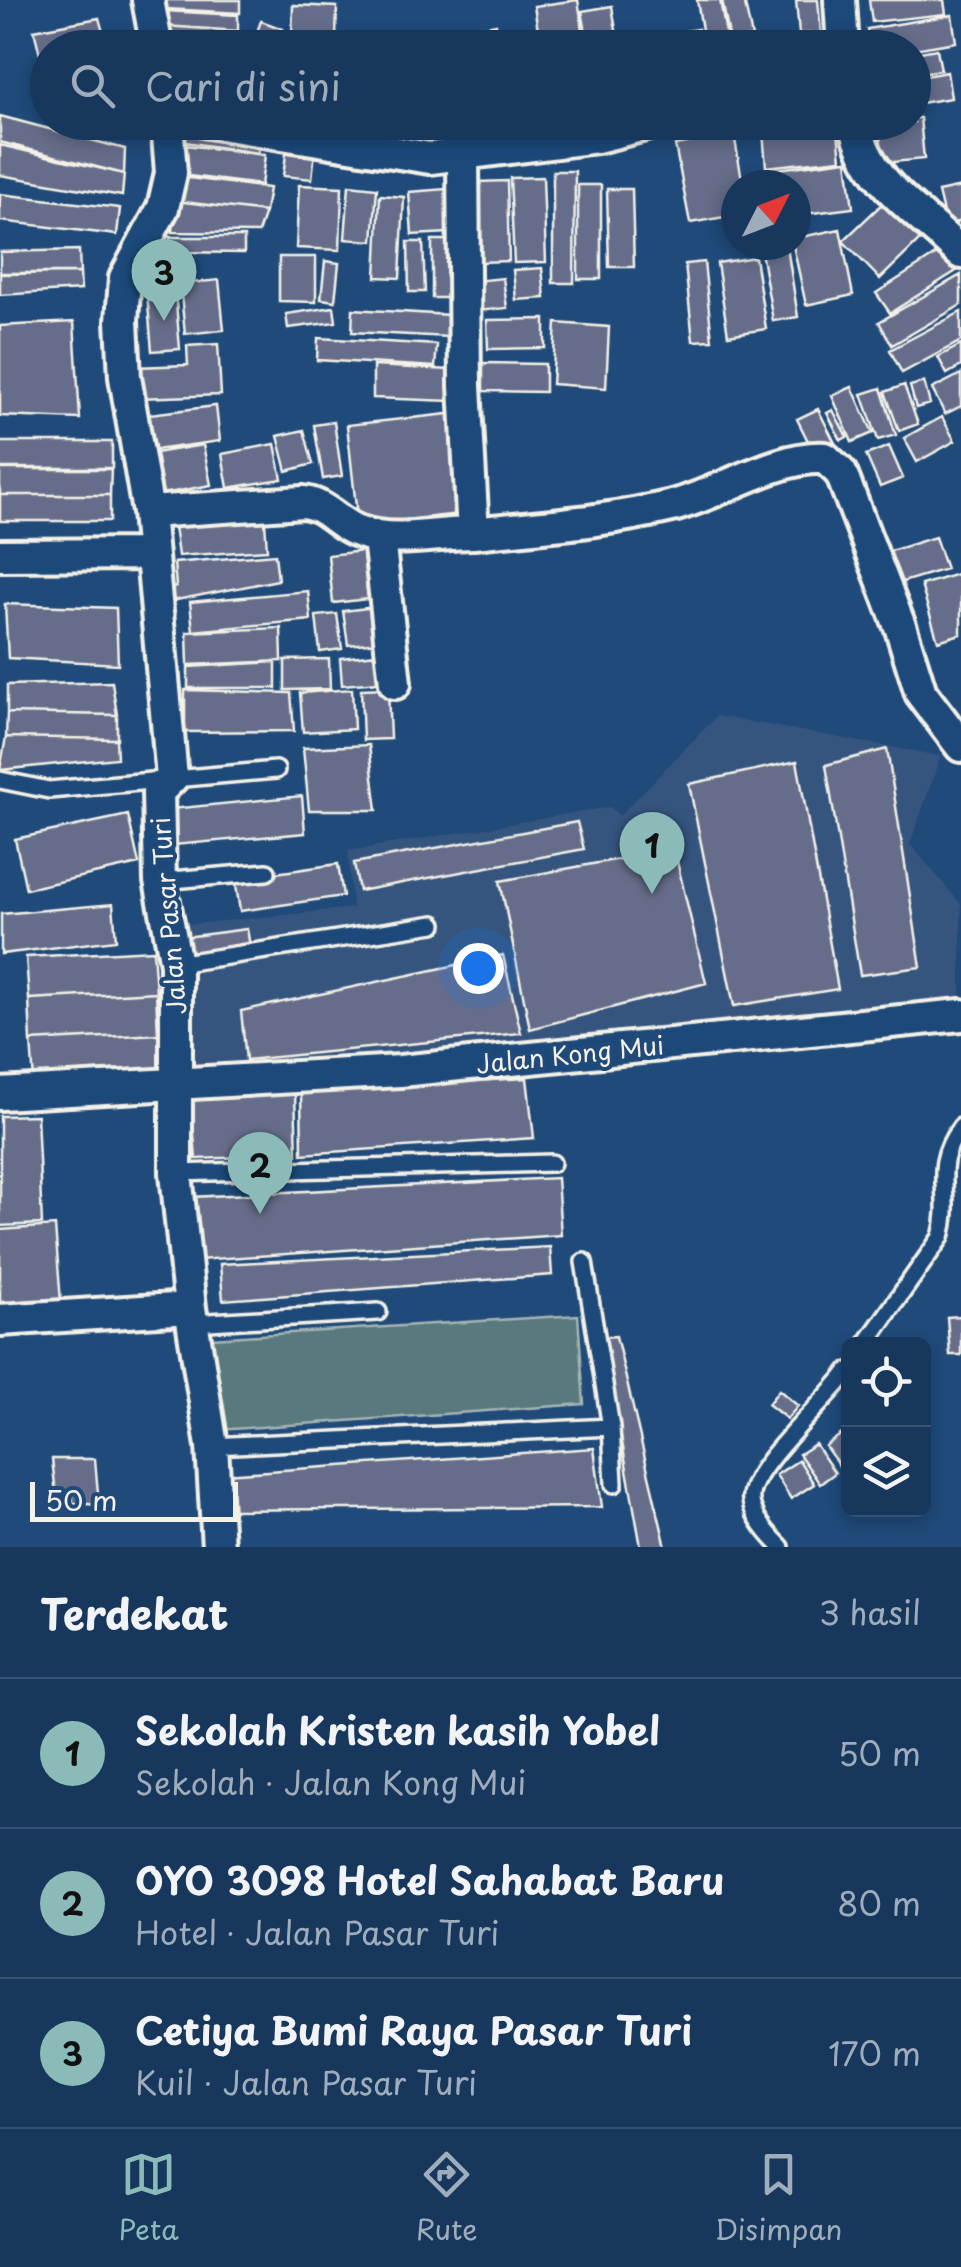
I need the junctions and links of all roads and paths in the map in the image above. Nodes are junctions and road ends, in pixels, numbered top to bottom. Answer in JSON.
{"nodes":[{"id":1,"x":148,"y":0,"type":"edge"},
{"id":2,"x":840,"y":0,"type":"edge"},
{"id":3,"x":154,"y":30,"type":"edge"},
{"id":4,"x":842,"y":30,"type":"edge"},
{"id":5,"x":168,"y":140,"type":"edge"},
{"id":6,"x":308,"y":140,"type":"edge"},
{"id":7,"x":560,"y":140,"type":"edge"},
{"id":8,"x":858,"y":140,"type":"edge"},
{"id":9,"x":463,"y":158,"type":"junction"},
{"id":10,"x":961,"y":254,"type":"edge"},
{"id":11,"x":148,"y":512,"type":"junction"},
{"id":12,"x":473,"y":533,"type":"junction"},
{"id":13,"x":379,"y":538,"type":"junction"},
{"id":14,"x":151,"y":554,"type":"junction"},
{"id":15,"x":0,"y":556,"type":"edge"},
{"id":16,"x":394,"y":683,"type":"dead end"},
{"id":17,"x":961,"y":746,"type":"edge"},
{"id":18,"x":276,"y":770,"type":"dead end"},
{"id":19,"x":172,"y":778,"type":"junction"},
{"id":20,"x":0,"y":780,"type":"edge"},
{"id":21,"x":267,"y":872,"type":"dead end"},
{"id":22,"x":160,"y":882,"type":"junction"},
{"id":23,"x":434,"y":924,"type":"dead end"},
{"id":24,"x":176,"y":964,"type":"junction"},
{"id":25,"x":961,"y":1016,"type":"edge"},
{"id":26,"x":179,"y":1086,"type":"junction"},
{"id":27,"x":0,"y":1094,"type":"edge"},
{"id":28,"x":961,"y":1127,"type":"edge"},
{"id":29,"x":552,"y":1163,"type":"dead end"},
{"id":30,"x":176,"y":1173,"type":"junction"},
{"id":31,"x":584,"y":1262,"type":"dead end"},
{"id":32,"x":378,"y":1312,"type":"dead end"},
{"id":33,"x":191,"y":1316,"type":"junction"},
{"id":34,"x":0,"y":1320,"type":"edge"},
{"id":35,"x":871,"y":1337,"type":"edge"},
{"id":36,"x":841,"y":1380,"type":"edge"},
{"id":37,"x":612,"y":1427,"type":"junction"},
{"id":38,"x":212,"y":1446,"type":"junction"},
{"id":39,"x":614,"y":1484,"type":"dead end"},
{"id":40,"x":218,"y":1547,"type":"edge"},
{"id":41,"x":781,"y":1547,"type":"edge"}],
"edges":[{"from":1,"to":3,"type":"street"},
{"from":2,"to":4,"type":"street"},
{"from":5,"to":11,"type":"street","name":"Jalan Pasar Turi"},
{"from":6,"to":9,"type":"street"},
{"from":7,"to":9,"type":"street"},
{"from":8,"to":10,"type":"street"},
{"from":9,"to":12,"type":"street"},
{"from":11,"to":13,"type":"street"},
{"from":11,"to":14,"type":"street","name":"Jalan Pasar Turi"},
{"from":12,"to":13,"type":"street"},
{"from":12,"to":17,"type":"street"},
{"from":13,"to":16,"type":"street"},
{"from":14,"to":15,"type":"street"},
{"from":14,"to":19,"type":"street","name":"Jalan Pasar Turi"},
{"from":18,"to":19,"type":"lane"},
{"from":19,"to":20,"type":"lane"},
{"from":19,"to":22,"type":"street","name":"Jalan Pasar Turi"},
{"from":21,"to":22,"type":"lane"},
{"from":22,"to":24,"type":"street","name":"Jalan Pasar Turi"},
{"from":23,"to":24,"type":"lane"},
{"from":24,"to":26,"type":"street","name":"Jalan Pasar Turi"},
{"from":25,"to":26,"type":"street","name":"Jalan Kong Mui"},
{"from":26,"to":27,"type":"street","name":"Jalan Kong Mui"},
{"from":26,"to":30,"type":"street","name":"Jalan Pasar Turi"},
{"from":28,"to":35,"type":"lane"},
{"from":29,"to":30,"type":"lane"},
{"from":30,"to":33,"type":"street","name":"Jalan Pasar Turi"},
{"from":31,"to":37,"type":"lane"},
{"from":32,"to":33,"type":"lane"},
{"from":33,"to":34,"type":"street"},
{"from":33,"to":38,"type":"street","name":"Jalan Pasar Turi"},
{"from":36,"to":41,"type":"lane"},
{"from":37,"to":38,"type":"lane"},
{"from":37,"to":39,"type":"lane"},
{"from":38,"to":40,"type":"street","name":"Jalan Pasar Turi"}]}
